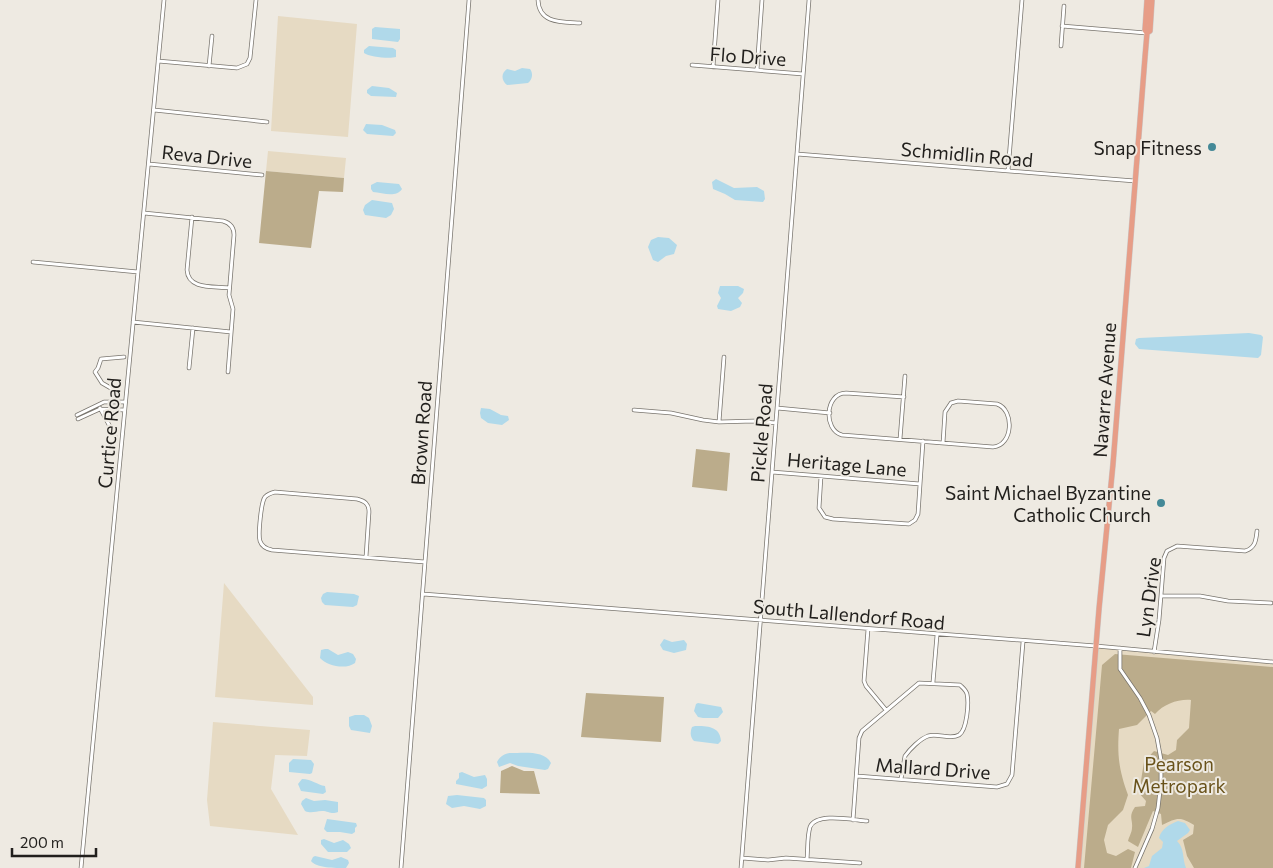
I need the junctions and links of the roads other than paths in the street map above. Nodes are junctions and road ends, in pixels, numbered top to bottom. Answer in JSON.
{"nodes":[{"id":1,"x":164,"y":0,"type":"edge"},
{"id":2,"x":256,"y":0,"type":"edge"},
{"id":3,"x":469,"y":0,"type":"edge"},
{"id":4,"x":538,"y":0,"type":"edge"},
{"id":5,"x":718,"y":0,"type":"edge"},
{"id":6,"x":762,"y":0,"type":"edge"},
{"id":7,"x":809,"y":0,"type":"edge"},
{"id":8,"x":1022,"y":0,"type":"edge"},
{"id":9,"x":1147,"y":0,"type":"edge"},
{"id":10,"x":1152,"y":0,"type":"edge"},
{"id":11,"x":1064,"y":6,"type":"dead end"},
{"id":12,"x":1146,"y":14,"type":"junction"},
{"id":13,"x":580,"y":23,"type":"dead end"},
{"id":14,"x":1062,"y":26,"type":"junction"},
{"id":15,"x":1150,"y":26,"type":"junction"},
{"id":16,"x":1147,"y":33,"type":"junction"},
{"id":17,"x":212,"y":36,"type":"dead end"},
{"id":18,"x":1061,"y":46,"type":"dead end"},
{"id":19,"x":158,"y":61,"type":"junction"},
{"id":20,"x":692,"y":65,"type":"dead end"},
{"id":21,"x":209,"y":66,"type":"junction"},
{"id":22,"x":712,"y":66,"type":"junction"},
{"id":23,"x":757,"y":70,"type":"junction"},
{"id":24,"x":803,"y":74,"type":"junction"},
{"id":25,"x":154,"y":110,"type":"junction"},
{"id":26,"x":267,"y":122,"type":"dead end"},
{"id":27,"x":797,"y":154,"type":"junction"},
{"id":28,"x":149,"y":164,"type":"junction"},
{"id":29,"x":1008,"y":171,"type":"junction"},
{"id":30,"x":262,"y":175,"type":"dead end"},
{"id":31,"x":1135,"y":181,"type":"junction"},
{"id":32,"x":144,"y":213,"type":"junction"},
{"id":33,"x":192,"y":217,"type":"junction"},
{"id":34,"x":33,"y":262,"type":"dead end"},
{"id":35,"x":138,"y":272,"type":"junction"},
{"id":36,"x":229,"y":288,"type":"junction"},
{"id":37,"x":133,"y":322,"type":"junction"},
{"id":38,"x":193,"y":328,"type":"junction"},
{"id":39,"x":231,"y":332,"type":"junction"},
{"id":40,"x":124,"y":357,"type":"dead end"},
{"id":41,"x":724,"y":358,"type":"dead end"},
{"id":42,"x":189,"y":368,"type":"dead end"},
{"id":43,"x":228,"y":372,"type":"dead end"},
{"id":44,"x":905,"y":376,"type":"dead end"},
{"id":45,"x":904,"y":397,"type":"junction"},
{"id":46,"x":115,"y":401,"type":"junction"},
{"id":47,"x":125,"y":402,"type":"junction"},
{"id":48,"x":100,"y":403,"type":"junction"},
{"id":49,"x":777,"y":408,"type":"junction"},
{"id":50,"x":100,"y":409,"type":"junction"},
{"id":51,"x":124,"y":410,"type":"junction"},
{"id":52,"x":634,"y":410,"type":"dead end"},
{"id":53,"x":830,"y":413,"type":"junction"},
{"id":54,"x":719,"y":422,"type":"junction"},
{"id":55,"x":776,"y":422,"type":"junction"},
{"id":56,"x":115,"y":436,"type":"dead end"},
{"id":57,"x":900,"y":439,"type":"junction"},
{"id":58,"x":923,"y":441,"type":"junction"},
{"id":59,"x":942,"y":443,"type":"junction"},
{"id":60,"x":772,"y":472,"type":"junction"},
{"id":61,"x":821,"y":476,"type":"junction"},
{"id":62,"x":920,"y":484,"type":"junction"},
{"id":63,"x":1257,"y":531,"type":"dead end"},
{"id":64,"x":366,"y":558,"type":"junction"},
{"id":65,"x":425,"y":562,"type":"junction"},
{"id":66,"x":423,"y":594,"type":"junction"},
{"id":67,"x":1161,"y":596,"type":"junction"},
{"id":68,"x":1271,"y":602,"type":"dead end"},
{"id":69,"x":760,"y":621,"type":"junction"},
{"id":70,"x":868,"y":629,"type":"junction"},
{"id":71,"x":937,"y":635,"type":"junction"},
{"id":72,"x":1022,"y":642,"type":"junction"},
{"id":73,"x":1096,"y":646,"type":"junction"},
{"id":74,"x":1120,"y":648,"type":"junction"},
{"id":75,"x":1154,"y":652,"type":"junction"},
{"id":76,"x":1273,"y":662,"type":"edge"},
{"id":77,"x":933,"y":682,"type":"junction"},
{"id":78,"x":886,"y":710,"type":"junction"},
{"id":79,"x":856,"y":776,"type":"junction"},
{"id":80,"x":901,"y":779,"type":"junction"},
{"id":81,"x":853,"y":820,"type":"junction"},
{"id":82,"x":867,"y":821,"type":"dead end"},
{"id":83,"x":742,"y":858,"type":"junction"},
{"id":84,"x":808,"y":859,"type":"junction"},
{"id":85,"x":860,"y":863,"type":"dead end"},
{"id":86,"x":81,"y":868,"type":"edge"},
{"id":87,"x":401,"y":868,"type":"edge"},
{"id":88,"x":741,"y":868,"type":"edge"},
{"id":89,"x":1078,"y":868,"type":"edge"},
{"id":90,"x":1135,"y":868,"type":"edge"}],
"edges":[{"from":1,"to":19,"type":"street","name":"Curtice Road"},
{"from":2,"to":21,"type":"street"},
{"from":3,"to":65,"type":"street","name":"Brown Road"},
{"from":4,"to":13,"type":"street"},
{"from":5,"to":22,"type":"street"},
{"from":6,"to":23,"type":"street"},
{"from":7,"to":24,"type":"street","name":"Pickle Road"},
{"from":8,"to":29,"type":"street"},
{"from":9,"to":12,"type":"highway","name":"Navarre Avenue"},
{"from":10,"to":15,"type":"highway","name":"Navarre Avenue"},
{"from":11,"to":14,"type":"street"},
{"from":12,"to":15,"type":"highway"},
{"from":12,"to":16,"type":"highway","name":"Navarre Avenue"},
{"from":14,"to":16,"type":"street"},
{"from":14,"to":18,"type":"street"},
{"from":15,"to":16,"type":"highway","name":"Navarre Avenue"},
{"from":16,"to":31,"type":"highway","name":"Navarre Avenue"},
{"from":17,"to":21,"type":"street"},
{"from":19,"to":21,"type":"street"},
{"from":19,"to":25,"type":"street","name":"Curtice Road"},
{"from":20,"to":22,"type":"street","name":"Flo Drive"},
{"from":22,"to":23,"type":"street","name":"Flo Drive"},
{"from":23,"to":24,"type":"street","name":"Flo Drive"},
{"from":24,"to":27,"type":"street","name":"Pickle Road"},
{"from":25,"to":26,"type":"street"},
{"from":25,"to":28,"type":"street","name":"Curtice Road"},
{"from":27,"to":29,"type":"street","name":"Schmidlin Road"},
{"from":27,"to":49,"type":"street","name":"Pickle Road"},
{"from":28,"to":30,"type":"street","name":"Reva Drive"},
{"from":28,"to":32,"type":"street","name":"Curtice Road"},
{"from":29,"to":31,"type":"street","name":"Schmidlin Road"},
{"from":31,"to":73,"type":"highway","name":"Navarre Avenue"},
{"from":32,"to":33,"type":"street"},
{"from":32,"to":35,"type":"street","name":"Curtice Road"},
{"from":33,"to":36,"type":"street"},
{"from":33,"to":36,"type":"street"},
{"from":34,"to":35,"type":"street"},
{"from":35,"to":37,"type":"street","name":"Curtice Road"},
{"from":36,"to":39,"type":"street"},
{"from":37,"to":38,"type":"street"},
{"from":37,"to":47,"type":"street","name":"Curtice Road"},
{"from":38,"to":39,"type":"street"},
{"from":38,"to":42,"type":"street"},
{"from":39,"to":43,"type":"street"},
{"from":40,"to":46,"type":"street"},
{"from":41,"to":54,"type":"street"},
{"from":44,"to":45,"type":"street"},
{"from":45,"to":53,"type":"street"},
{"from":45,"to":57,"type":"street"},
{"from":46,"to":47,"type":"street"},
{"from":46,"to":48,"type":"street"},
{"from":47,"to":51,"type":"street","name":"Curtice Road"},
{"from":48,"to":50,"type":"street"},
{"from":48,"to":50,"type":"street"},
{"from":49,"to":53,"type":"street"},
{"from":49,"to":55,"type":"street","name":"Pickle Road"},
{"from":50,"to":51,"type":"street"},
{"from":50,"to":56,"type":"street"},
{"from":51,"to":86,"type":"street","name":"Curtice Road"},
{"from":52,"to":54,"type":"street"},
{"from":53,"to":57,"type":"street"},
{"from":54,"to":55,"type":"street"},
{"from":55,"to":60,"type":"street","name":"Pickle Road"},
{"from":57,"to":58,"type":"street"},
{"from":58,"to":59,"type":"street"},
{"from":58,"to":62,"type":"street"},
{"from":59,"to":59,"type":"street"},
{"from":60,"to":61,"type":"street","name":"Heritage Lane"},
{"from":60,"to":69,"type":"street","name":"Pickle Road"},
{"from":61,"to":62,"type":"street","name":"Heritage Lane"},
{"from":61,"to":62,"type":"street"},
{"from":63,"to":67,"type":"street","name":"Lyn Drive"},
{"from":64,"to":64,"type":"street"},
{"from":64,"to":65,"type":"street"},
{"from":65,"to":66,"type":"street","name":"Brown Road"},
{"from":66,"to":69,"type":"street","name":"South Lallendorf Road"},
{"from":66,"to":87,"type":"street","name":"Brown Road"},
{"from":67,"to":68,"type":"street"},
{"from":67,"to":75,"type":"street","name":"Lyn Drive"},
{"from":69,"to":70,"type":"street","name":"South Lallendorf Road"},
{"from":69,"to":83,"type":"street","name":"Pickle Road"},
{"from":70,"to":71,"type":"street","name":"South Lallendorf Road"},
{"from":70,"to":78,"type":"street"},
{"from":71,"to":72,"type":"street","name":"South Lallendorf Road"},
{"from":71,"to":77,"type":"street"},
{"from":72,"to":73,"type":"street","name":"South Lallendorf Road"},
{"from":72,"to":80,"type":"street","name":"Mallard Drive"},
{"from":73,"to":74,"type":"street","name":"South Lallendorf Road"},
{"from":73,"to":89,"type":"highway","name":"Navarre Avenue"},
{"from":74,"to":75,"type":"street","name":"South Lallendorf Road"},
{"from":74,"to":90,"type":"street"},
{"from":75,"to":76,"type":"street","name":"South Lallendorf Road"},
{"from":77,"to":78,"type":"street"},
{"from":77,"to":80,"type":"street"},
{"from":78,"to":79,"type":"street"},
{"from":79,"to":80,"type":"street","name":"Mallard Drive"},
{"from":79,"to":81,"type":"street"},
{"from":81,"to":82,"type":"street"},
{"from":81,"to":84,"type":"street"},
{"from":83,"to":84,"type":"street"},
{"from":83,"to":88,"type":"street","name":"Pickle Road"},
{"from":84,"to":85,"type":"street"}]}
